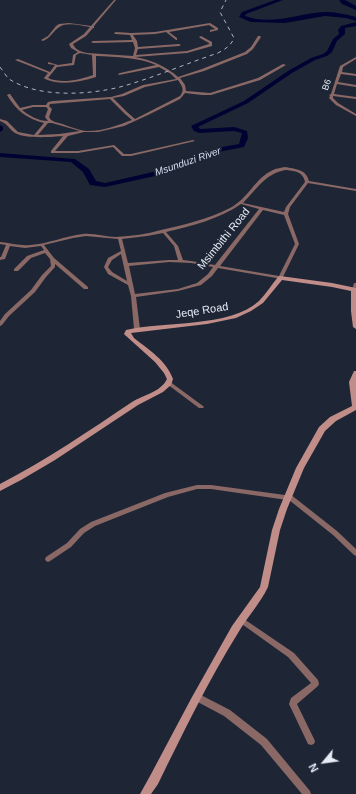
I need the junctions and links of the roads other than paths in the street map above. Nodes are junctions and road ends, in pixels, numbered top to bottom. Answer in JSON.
{"nodes":[{"id":1,"x":115,"y":0,"type":"edge"},
{"id":2,"x":93,"y":27,"type":"junction"},
{"id":3,"x":166,"y":31,"type":"junction"},
{"id":4,"x":210,"y":31,"type":"dead end"},
{"id":5,"x":116,"y":33,"type":"dead end"},
{"id":6,"x":131,"y":34,"type":"junction"},
{"id":7,"x":201,"y":37,"type":"dead end"},
{"id":8,"x":259,"y":37,"type":"dead end"},
{"id":9,"x":176,"y":39,"type":"dead end"},
{"id":10,"x":43,"y":40,"type":"dead end"},
{"id":11,"x":135,"y":40,"type":"junction"},
{"id":12,"x":93,"y":42,"type":"dead end"},
{"id":13,"x":180,"y":45,"type":"dead end"},
{"id":14,"x":137,"y":48,"type":"junction"},
{"id":15,"x":80,"y":52,"type":"junction"},
{"id":16,"x":94,"y":55,"type":"junction"},
{"id":17,"x":134,"y":56,"type":"junction"},
{"id":18,"x":356,"y":58,"type":"edge"},
{"id":19,"x":17,"y":60,"type":"dead end"},
{"id":20,"x":348,"y":62,"type":"junction"},
{"id":21,"x":49,"y":63,"type":"dead end"},
{"id":22,"x":356,"y":63,"type":"edge"},
{"id":23,"x":72,"y":64,"type":"junction"},
{"id":24,"x":57,"y":65,"type":"junction"},
{"id":25,"x":284,"y":65,"type":"dead end"},
{"id":26,"x":158,"y":66,"type":"junction"},
{"id":27,"x":72,"y":70,"type":"dead end"},
{"id":28,"x":50,"y":73,"type":"junction"},
{"id":29,"x":340,"y":73,"type":"junction"},
{"id":30,"x":120,"y":74,"type":"dead end"},
{"id":31,"x":356,"y":74,"type":"edge"},
{"id":32,"x":179,"y":78,"type":"junction"},
{"id":33,"x":336,"y":83,"type":"junction"},
{"id":34,"x":356,"y":86,"type":"edge"},
{"id":35,"x":185,"y":92,"type":"junction"},
{"id":36,"x":9,"y":95,"type":"dead end"},
{"id":37,"x":331,"y":95,"type":"junction"},
{"id":38,"x":111,"y":98,"type":"junction"},
{"id":39,"x":356,"y":98,"type":"edge"},
{"id":40,"x":47,"y":106,"type":"junction"},
{"id":41,"x":20,"y":109,"type":"junction"},
{"id":42,"x":355,"y":114,"type":"edge"},
{"id":43,"x":2,"y":120,"type":"edge"},
{"id":44,"x":135,"y":120,"type":"junction"},
{"id":45,"x":49,"y":122,"type":"junction"},
{"id":46,"x":85,"y":132,"type":"junction"},
{"id":47,"x":67,"y":134,"type":"junction"},
{"id":48,"x":36,"y":135,"type":"junction"},
{"id":49,"x":193,"y":141,"type":"dead end"},
{"id":50,"x":307,"y":182,"type":"junction"},
{"id":51,"x":356,"y":190,"type":"edge"},
{"id":52,"x":240,"y":203,"type":"junction"},
{"id":53,"x":261,"y":209,"type":"junction"},
{"id":54,"x":286,"y":214,"type":"junction"},
{"id":55,"x":163,"y":231,"type":"junction"},
{"id":56,"x":120,"y":238,"type":"junction"},
{"id":57,"x":0,"y":243,"type":"edge"},
{"id":58,"x":9,"y":244,"type":"junction"},
{"id":59,"x":42,"y":245,"type":"junction"},
{"id":60,"x":46,"y":251,"type":"junction"},
{"id":61,"x":123,"y":251,"type":"junction"},
{"id":62,"x":0,"y":259,"type":"edge"},
{"id":63,"x":52,"y":259,"type":"junction"},
{"id":64,"x":181,"y":261,"type":"junction"},
{"id":65,"x":126,"y":265,"type":"junction"},
{"id":66,"x":216,"y":266,"type":"junction"},
{"id":67,"x":16,"y":270,"type":"dead end"},
{"id":68,"x":280,"y":278,"type":"junction"},
{"id":69,"x":130,"y":284,"type":"junction"},
{"id":70,"x":86,"y":288,"type":"dead end"},
{"id":71,"x":355,"y":288,"type":"edge"},
{"id":72,"x":133,"y":296,"type":"junction"},
{"id":73,"x":0,"y":324,"type":"edge"},
{"id":74,"x":356,"y":327,"type":"edge"},
{"id":75,"x":138,"y":329,"type":"junction"},
{"id":76,"x":356,"y":373,"type":"edge"},
{"id":77,"x":169,"y":383,"type":"junction"},
{"id":78,"x":356,"y":406,"type":"edge"},
{"id":79,"x":201,"y":407,"type":"dead end"},
{"id":80,"x":0,"y":488,"type":"edge"},
{"id":81,"x":288,"y":497,"type":"junction"},
{"id":82,"x":356,"y":553,"type":"edge"},
{"id":83,"x":48,"y":559,"type":"dead end"},
{"id":84,"x":241,"y":620,"type":"junction"},
{"id":85,"x":196,"y":697,"type":"junction"},
{"id":86,"x":311,"y":741,"type":"dead end"},
{"id":87,"x":145,"y":794,"type":"edge"},
{"id":88,"x":307,"y":794,"type":"edge"}],
"edges":[{"from":1,"to":2,"type":"street"},
{"from":2,"to":10,"type":"street"},
{"from":2,"to":15,"type":"street"},
{"from":3,"to":4,"type":"street"},
{"from":3,"to":6,"type":"street"},
{"from":3,"to":9,"type":"street"},
{"from":5,"to":6,"type":"street"},
{"from":6,"to":11,"type":"street"},
{"from":7,"to":17,"type":"street"},
{"from":8,"to":32,"type":"street"},
{"from":11,"to":12,"type":"street"},
{"from":11,"to":14,"type":"street"},
{"from":13,"to":14,"type":"street"},
{"from":14,"to":17,"type":"street"},
{"from":15,"to":16,"type":"street"},
{"from":15,"to":23,"type":"street"},
{"from":16,"to":17,"type":"street"},
{"from":16,"to":28,"type":"street"},
{"from":17,"to":26,"type":"street"},
{"from":18,"to":20,"type":"street","name":"B6"},
{"from":19,"to":28,"type":"street"},
{"from":20,"to":22,"type":"street"},
{"from":20,"to":29,"type":"street","name":"B6"},
{"from":21,"to":24,"type":"street"},
{"from":23,"to":24,"type":"street"},
{"from":23,"to":27,"type":"street"},
{"from":24,"to":28,"type":"street"},
{"from":25,"to":35,"type":"street"},
{"from":26,"to":30,"type":"street"},
{"from":26,"to":32,"type":"street"},
{"from":29,"to":31,"type":"street"},
{"from":29,"to":33,"type":"street","name":"B6"},
{"from":32,"to":35,"type":"street"},
{"from":32,"to":38,"type":"street"},
{"from":33,"to":34,"type":"street"},
{"from":33,"to":37,"type":"street","name":"B6"},
{"from":35,"to":44,"type":"street"},
{"from":36,"to":41,"type":"street"},
{"from":37,"to":39,"type":"street"},
{"from":37,"to":42,"type":"street","name":"B6"},
{"from":38,"to":40,"type":"street"},
{"from":38,"to":44,"type":"street"},
{"from":40,"to":41,"type":"street"},
{"from":40,"to":45,"type":"street"},
{"from":41,"to":45,"type":"street"},
{"from":43,"to":48,"type":"street"},
{"from":44,"to":46,"type":"street"},
{"from":45,"to":46,"type":"street"},
{"from":45,"to":48,"type":"street"},
{"from":46,"to":47,"type":"street"},
{"from":47,"to":48,"type":"street"},
{"from":47,"to":49,"type":"street"},
{"from":50,"to":51,"type":"street"},
{"from":50,"to":52,"type":"street"},
{"from":50,"to":54,"type":"street"},
{"from":52,"to":53,"type":"street"},
{"from":52,"to":55,"type":"street"},
{"from":53,"to":54,"type":"street"},
{"from":53,"to":66,"type":"street","name":"Msimbithi Road"},
{"from":54,"to":68,"type":"street","name":"Jeqe Road"},
{"from":55,"to":56,"type":"street"},
{"from":55,"to":64,"type":"street"},
{"from":56,"to":59,"type":"street"},
{"from":56,"to":61,"type":"street"},
{"from":57,"to":58,"type":"street"},
{"from":58,"to":59,"type":"street"},
{"from":58,"to":62,"type":"street"},
{"from":59,"to":60,"type":"street"},
{"from":60,"to":63,"type":"street"},
{"from":60,"to":67,"type":"street"},
{"from":61,"to":65,"type":"street"},
{"from":61,"to":69,"type":"street"},
{"from":63,"to":70,"type":"street"},
{"from":63,"to":73,"type":"street"},
{"from":64,"to":65,"type":"street"},
{"from":64,"to":66,"type":"street"},
{"from":65,"to":69,"type":"street"},
{"from":66,"to":68,"type":"street"},
{"from":66,"to":72,"type":"street","name":"Msimbithi Road"},
{"from":68,"to":71,"type":"street"},
{"from":68,"to":75,"type":"street","name":"Jeqe Road"},
{"from":69,"to":72,"type":"street"},
{"from":71,"to":74,"type":"street"},
{"from":72,"to":75,"type":"street"},
{"from":75,"to":77,"type":"street"},
{"from":76,"to":78,"type":"street"},
{"from":77,"to":79,"type":"street"},
{"from":77,"to":80,"type":"street"},
{"from":78,"to":81,"type":"street"},
{"from":81,"to":82,"type":"street"},
{"from":81,"to":83,"type":"street"},
{"from":81,"to":84,"type":"street"},
{"from":84,"to":85,"type":"street"},
{"from":84,"to":86,"type":"street"},
{"from":85,"to":87,"type":"street"},
{"from":85,"to":88,"type":"street"}]}
